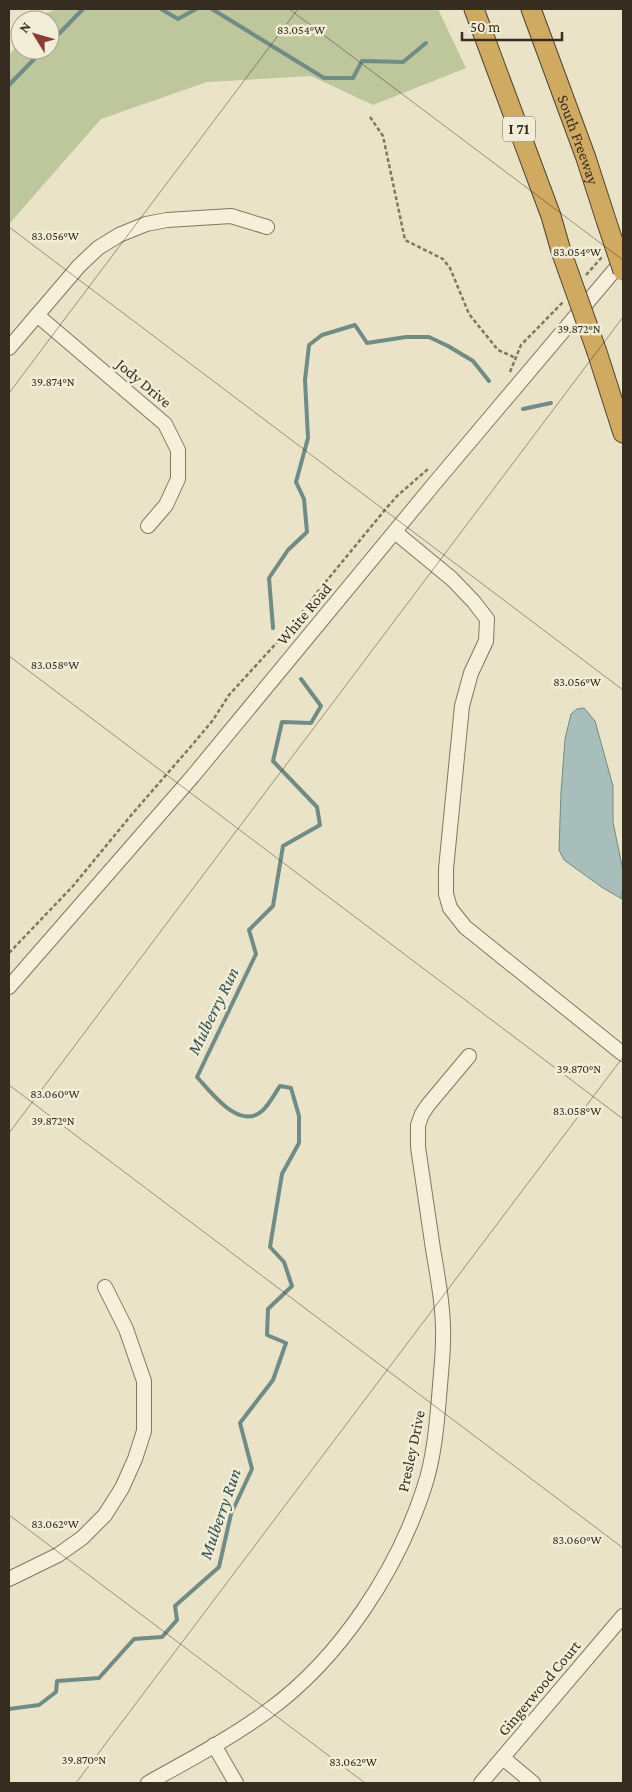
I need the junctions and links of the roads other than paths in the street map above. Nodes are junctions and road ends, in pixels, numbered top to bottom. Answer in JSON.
{"nodes":[{"id":1,"x":474,"y":9,"type":"edge"},
{"id":2,"x":531,"y":9,"type":"edge"},
{"id":3,"x":267,"y":227,"type":"dead end"},
{"id":4,"x":623,"y":260,"type":"edge"},
{"id":5,"x":623,"y":271,"type":"edge"},
{"id":6,"x":37,"y":315,"type":"junction"},
{"id":7,"x":9,"y":348,"type":"edge"},
{"id":8,"x":623,"y":433,"type":"edge"},
{"id":9,"x":148,"y":526,"type":"dead end"},
{"id":10,"x":395,"y":532,"type":"junction"},
{"id":11,"x":9,"y":987,"type":"edge"},
{"id":12,"x":623,"y":1054,"type":"edge"},
{"id":13,"x":469,"y":1056,"type":"dead end"},
{"id":14,"x":105,"y":1287,"type":"dead end"},
{"id":15,"x":9,"y":1579,"type":"edge"},
{"id":16,"x":623,"y":1616,"type":"edge"},
{"id":17,"x":214,"y":1745,"type":"junction"},
{"id":18,"x":503,"y":1758,"type":"junction"},
{"id":19,"x":148,"y":1783,"type":"edge"},
{"id":20,"x":236,"y":1783,"type":"edge"},
{"id":21,"x":481,"y":1783,"type":"edge"},
{"id":22,"x":533,"y":1783,"type":"edge"}],
"edges":[{"from":1,"to":8,"type":"highway","number":"I 71","bridge":true},
{"from":2,"to":5,"type":"highway","name":"South Freeway","bridge":true},
{"from":3,"to":6,"type":"street"},
{"from":4,"to":10,"type":"street","name":"White Road"},
{"from":6,"to":7,"type":"street"},
{"from":6,"to":9,"type":"street","name":"Jody Drive"},
{"from":10,"to":11,"type":"street","name":"White Road"},
{"from":10,"to":12,"type":"street"},
{"from":13,"to":17,"type":"street","name":"Presley Drive"},
{"from":14,"to":15,"type":"street"},
{"from":16,"to":18,"type":"street","name":"Gingerwood Court"},
{"from":17,"to":19,"type":"street","name":"Presley Drive"},
{"from":17,"to":20,"type":"street"},
{"from":18,"to":21,"type":"street","name":"Gingerwood Court"},
{"from":18,"to":22,"type":"street"}]}
